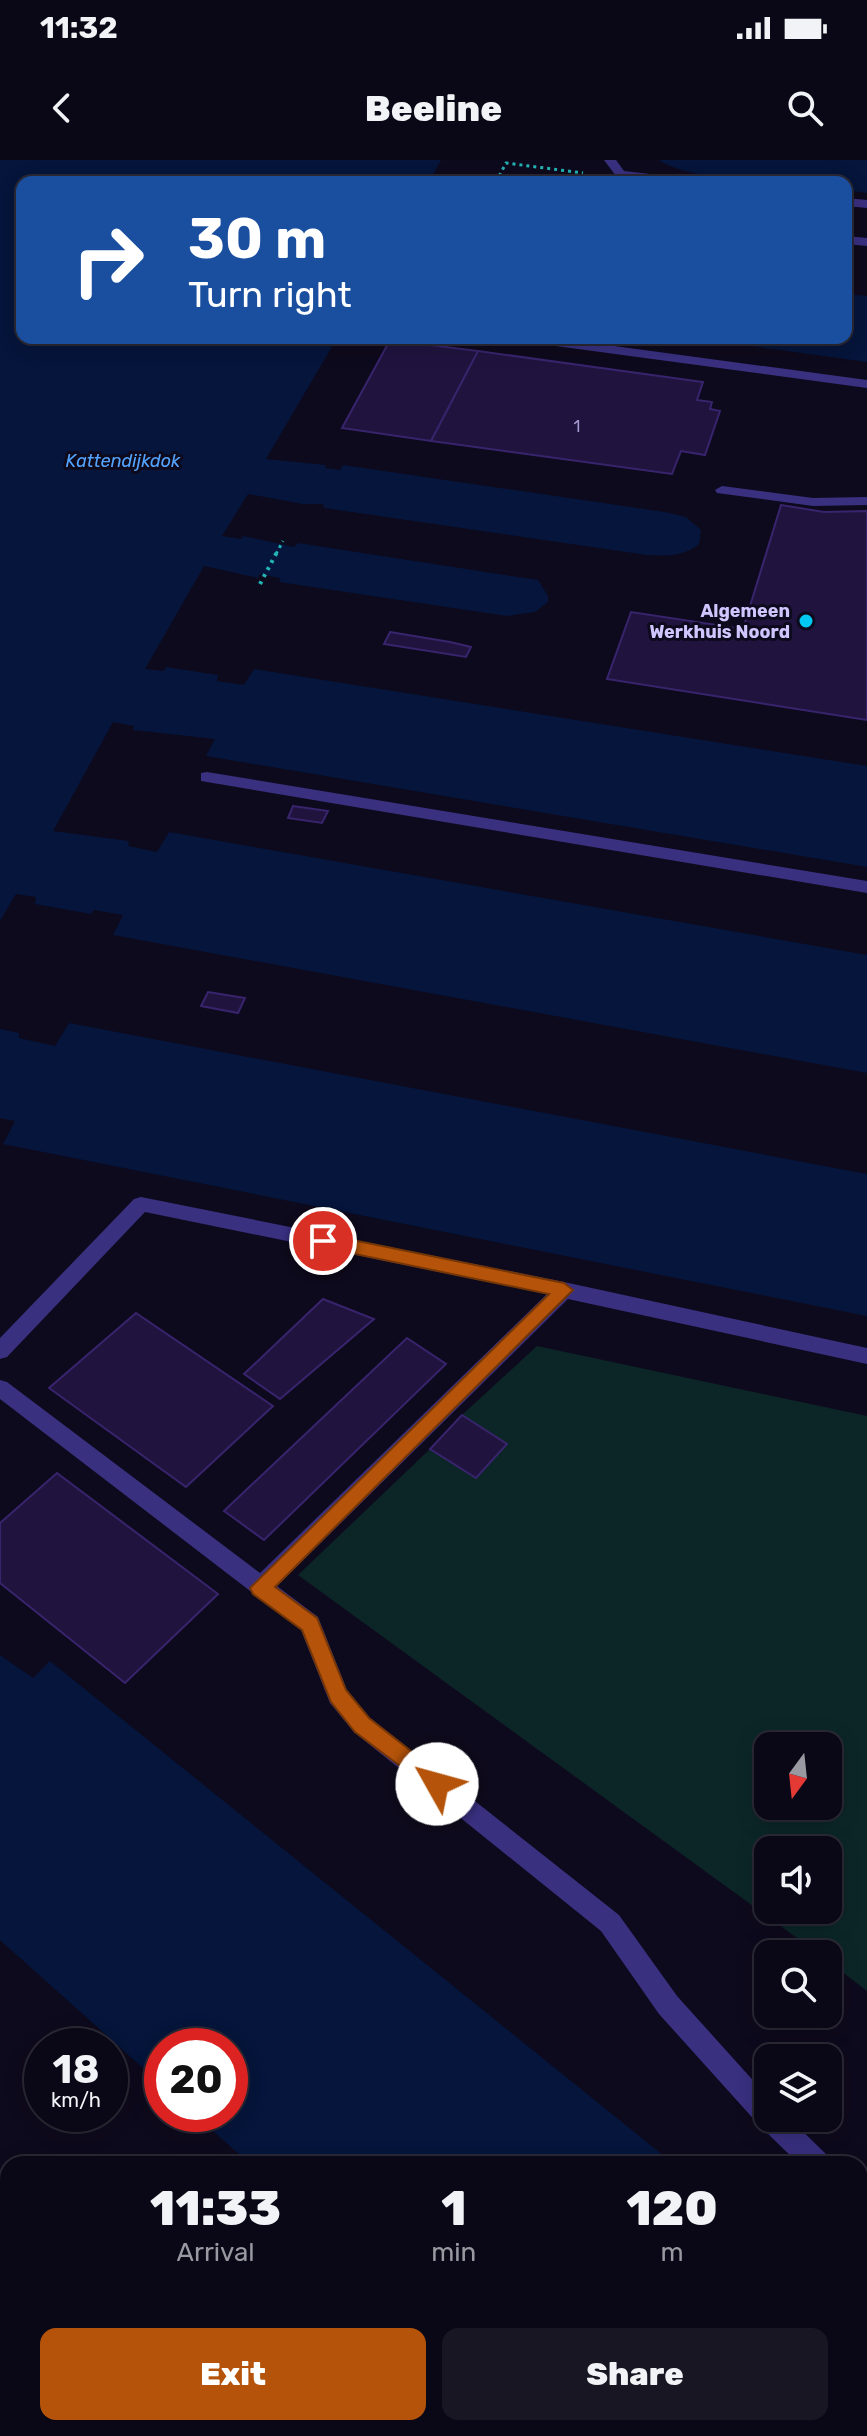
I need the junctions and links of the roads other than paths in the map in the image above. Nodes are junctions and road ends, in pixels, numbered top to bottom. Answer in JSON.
{"nodes":[{"id":1,"x":610,"y":160,"type":"edge"},
{"id":2,"x":636,"y":176,"type":"edge"},
{"id":3,"x":570,"y":344,"type":"edge"},
{"id":4,"x":867,"y":384,"type":"edge"},
{"id":5,"x":722,"y":490,"type":"dead end"},
{"id":6,"x":867,"y":501,"type":"edge"},
{"id":7,"x":207,"y":777,"type":"dead end"},
{"id":8,"x":867,"y":887,"type":"edge"},
{"id":9,"x":564,"y":1290,"type":"junction"},
{"id":10,"x":0,"y":1351,"type":"edge"},
{"id":11,"x":867,"y":1356,"type":"edge"},
{"id":12,"x":0,"y":1388,"type":"edge"},
{"id":13,"x":260,"y":1588,"type":"junction"},
{"id":14,"x":754,"y":2100,"type":"edge"},
{"id":15,"x":785,"y":2132,"type":"edge"},
{"id":16,"x":810,"y":2156,"type":"edge"}],
"edges":[{"from":1,"to":2,"type":"lane"},
{"from":3,"to":4,"type":"lane"},
{"from":5,"to":6,"type":"lane"},
{"from":7,"to":8,"type":"lane"},
{"from":9,"to":10,"type":"lane"},
{"from":9,"to":11,"type":"lane"},
{"from":9,"to":13,"type":"lane"},
{"from":12,"to":13,"type":"lane"},
{"from":13,"to":14,"type":"lane"},
{"from":15,"to":16,"type":"lane"}]}
